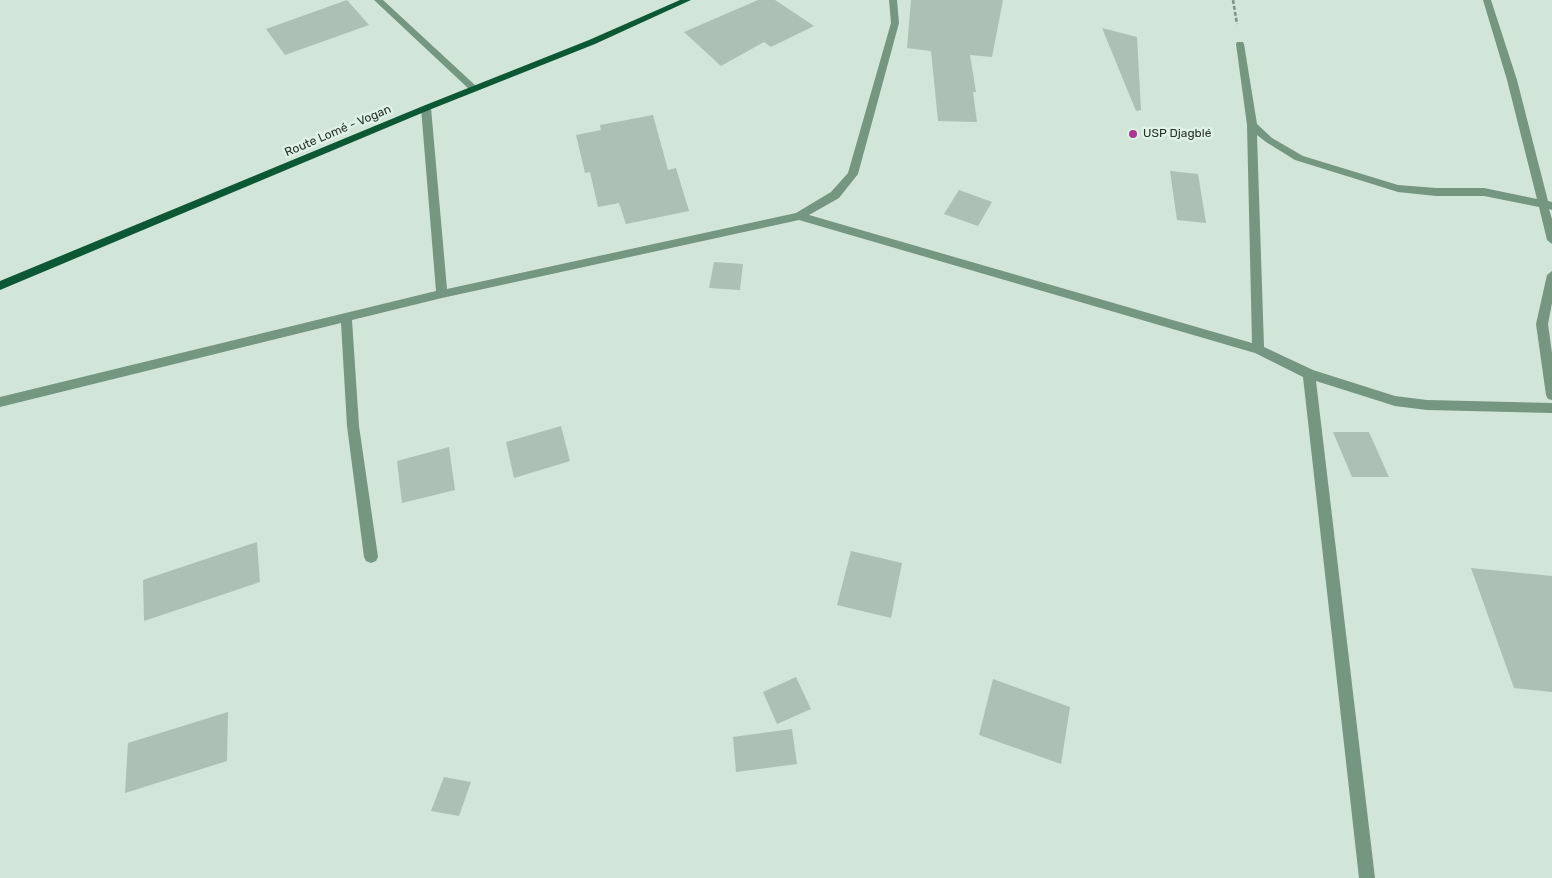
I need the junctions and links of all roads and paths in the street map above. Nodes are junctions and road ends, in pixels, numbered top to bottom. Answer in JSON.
{"nodes":[{"id":1,"x":378,"y":0,"type":"edge"},
{"id":2,"x":687,"y":0,"type":"edge"},
{"id":3,"x":893,"y":0,"type":"edge"},
{"id":4,"x":1487,"y":0,"type":"edge"},
{"id":5,"x":1240,"y":44,"type":"dead end"},
{"id":6,"x":473,"y":88,"type":"junction"},
{"id":7,"x":426,"y":108,"type":"junction"},
{"id":8,"x":1252,"y":125,"type":"junction"},
{"id":9,"x":1548,"y":205,"type":"edge"},
{"id":10,"x":799,"y":216,"type":"junction"},
{"id":11,"x":1552,"y":240,"type":"edge"},
{"id":12,"x":1552,"y":275,"type":"edge"},
{"id":13,"x":0,"y":286,"type":"edge"},
{"id":14,"x":442,"y":294,"type":"junction"},
{"id":15,"x":346,"y":317,"type":"junction"},
{"id":16,"x":1258,"y":348,"type":"junction"},
{"id":17,"x":1309,"y":374,"type":"junction"},
{"id":18,"x":1552,"y":395,"type":"edge"},
{"id":19,"x":0,"y":402,"type":"edge"},
{"id":20,"x":1552,"y":408,"type":"edge"},
{"id":21,"x":371,"y":556,"type":"dead end"},
{"id":22,"x":1367,"y":878,"type":"edge"}],
"edges":[{"from":1,"to":6,"type":"street"},
{"from":2,"to":6,"type":"main road","name":"Route Lomé - Vogan"},
{"from":3,"to":10,"type":"street"},
{"from":4,"to":9,"type":"street"},
{"from":5,"to":8,"type":"street"},
{"from":6,"to":7,"type":"main road","name":"Route Lomé - Vogan"},
{"from":7,"to":13,"type":"main road","name":"Route Lomé - Vogan"},
{"from":7,"to":14,"type":"street"},
{"from":8,"to":9,"type":"street"},
{"from":8,"to":16,"type":"street"},
{"from":9,"to":11,"type":"street"},
{"from":10,"to":14,"type":"street"},
{"from":10,"to":16,"type":"street"},
{"from":12,"to":18,"type":"street"},
{"from":14,"to":15,"type":"street"},
{"from":15,"to":19,"type":"street"},
{"from":15,"to":21,"type":"street"},
{"from":16,"to":17,"type":"street"},
{"from":17,"to":20,"type":"street"},
{"from":17,"to":22,"type":"street"}]}
